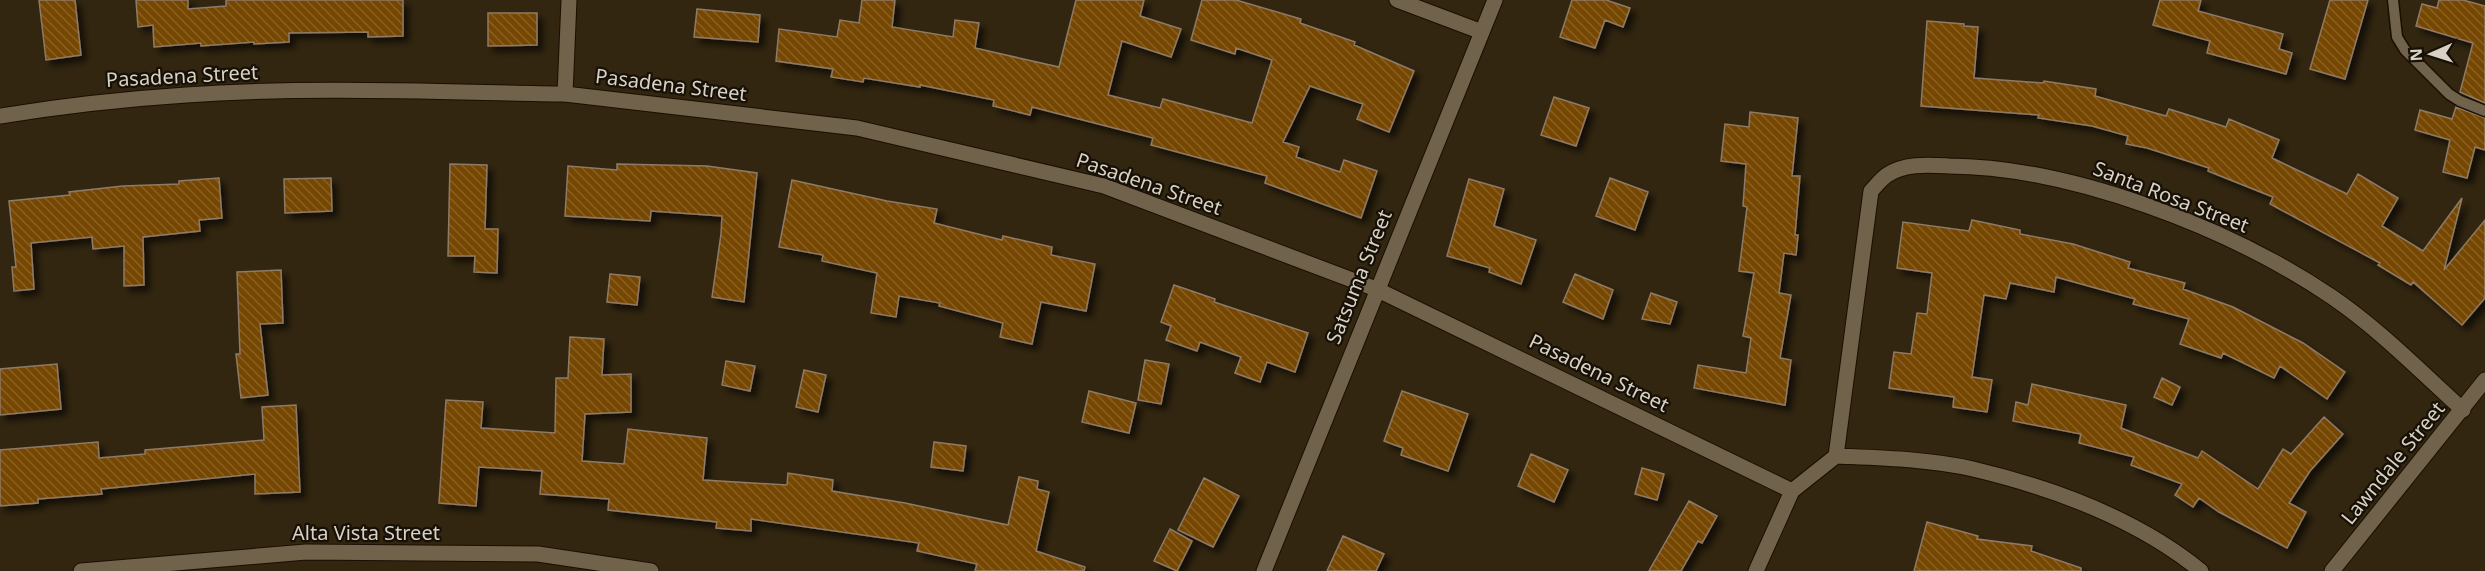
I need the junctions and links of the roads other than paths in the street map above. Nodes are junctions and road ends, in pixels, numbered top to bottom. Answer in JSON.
{"nodes":[{"id":1,"x":569,"y":0,"type":"edge"},
{"id":2,"x":1397,"y":0,"type":"edge"},
{"id":3,"x":1495,"y":0,"type":"edge"},
{"id":4,"x":2393,"y":0,"type":"edge"},
{"id":5,"x":1482,"y":32,"type":"junction"},
{"id":6,"x":565,"y":94,"type":"junction"},
{"id":7,"x":2485,"y":111,"type":"edge"},
{"id":8,"x":0,"y":116,"type":"edge"},
{"id":9,"x":1376,"y":289,"type":"junction"},
{"id":10,"x":2485,"y":380,"type":"edge"},
{"id":11,"x":2463,"y":411,"type":"junction"},
{"id":12,"x":1836,"y":456,"type":"junction"},
{"id":13,"x":1792,"y":490,"type":"junction"},
{"id":14,"x":81,"y":571,"type":"edge"},
{"id":15,"x":651,"y":571,"type":"edge"},
{"id":16,"x":1264,"y":571,"type":"edge"},
{"id":17,"x":1756,"y":571,"type":"edge"},
{"id":18,"x":2201,"y":571,"type":"edge"},
{"id":19,"x":2332,"y":571,"type":"edge"}],
"edges":[{"from":1,"to":6,"type":"street"},
{"from":2,"to":5,"type":"street"},
{"from":3,"to":5,"type":"street","name":"Satsuma Street"},
{"from":4,"to":7,"type":"lane"},
{"from":5,"to":9,"type":"street","name":"Satsuma Street"},
{"from":6,"to":8,"type":"street","name":"Pasadena Street"},
{"from":6,"to":9,"type":"street","name":"Pasadena Street"},
{"from":9,"to":13,"type":"street","name":"Pasadena Street"},
{"from":9,"to":16,"type":"street","name":"Satsuma Street"},
{"from":10,"to":11,"type":"street","name":"Lawndale Street"},
{"from":11,"to":12,"type":"street","name":"Santa Rosa Street"},
{"from":11,"to":19,"type":"street","name":"Lawndale Street"},
{"from":12,"to":13,"type":"street"},
{"from":12,"to":18,"type":"street"},
{"from":13,"to":17,"type":"street"},
{"from":14,"to":15,"type":"street","name":"Alta Vista Street"}]}
